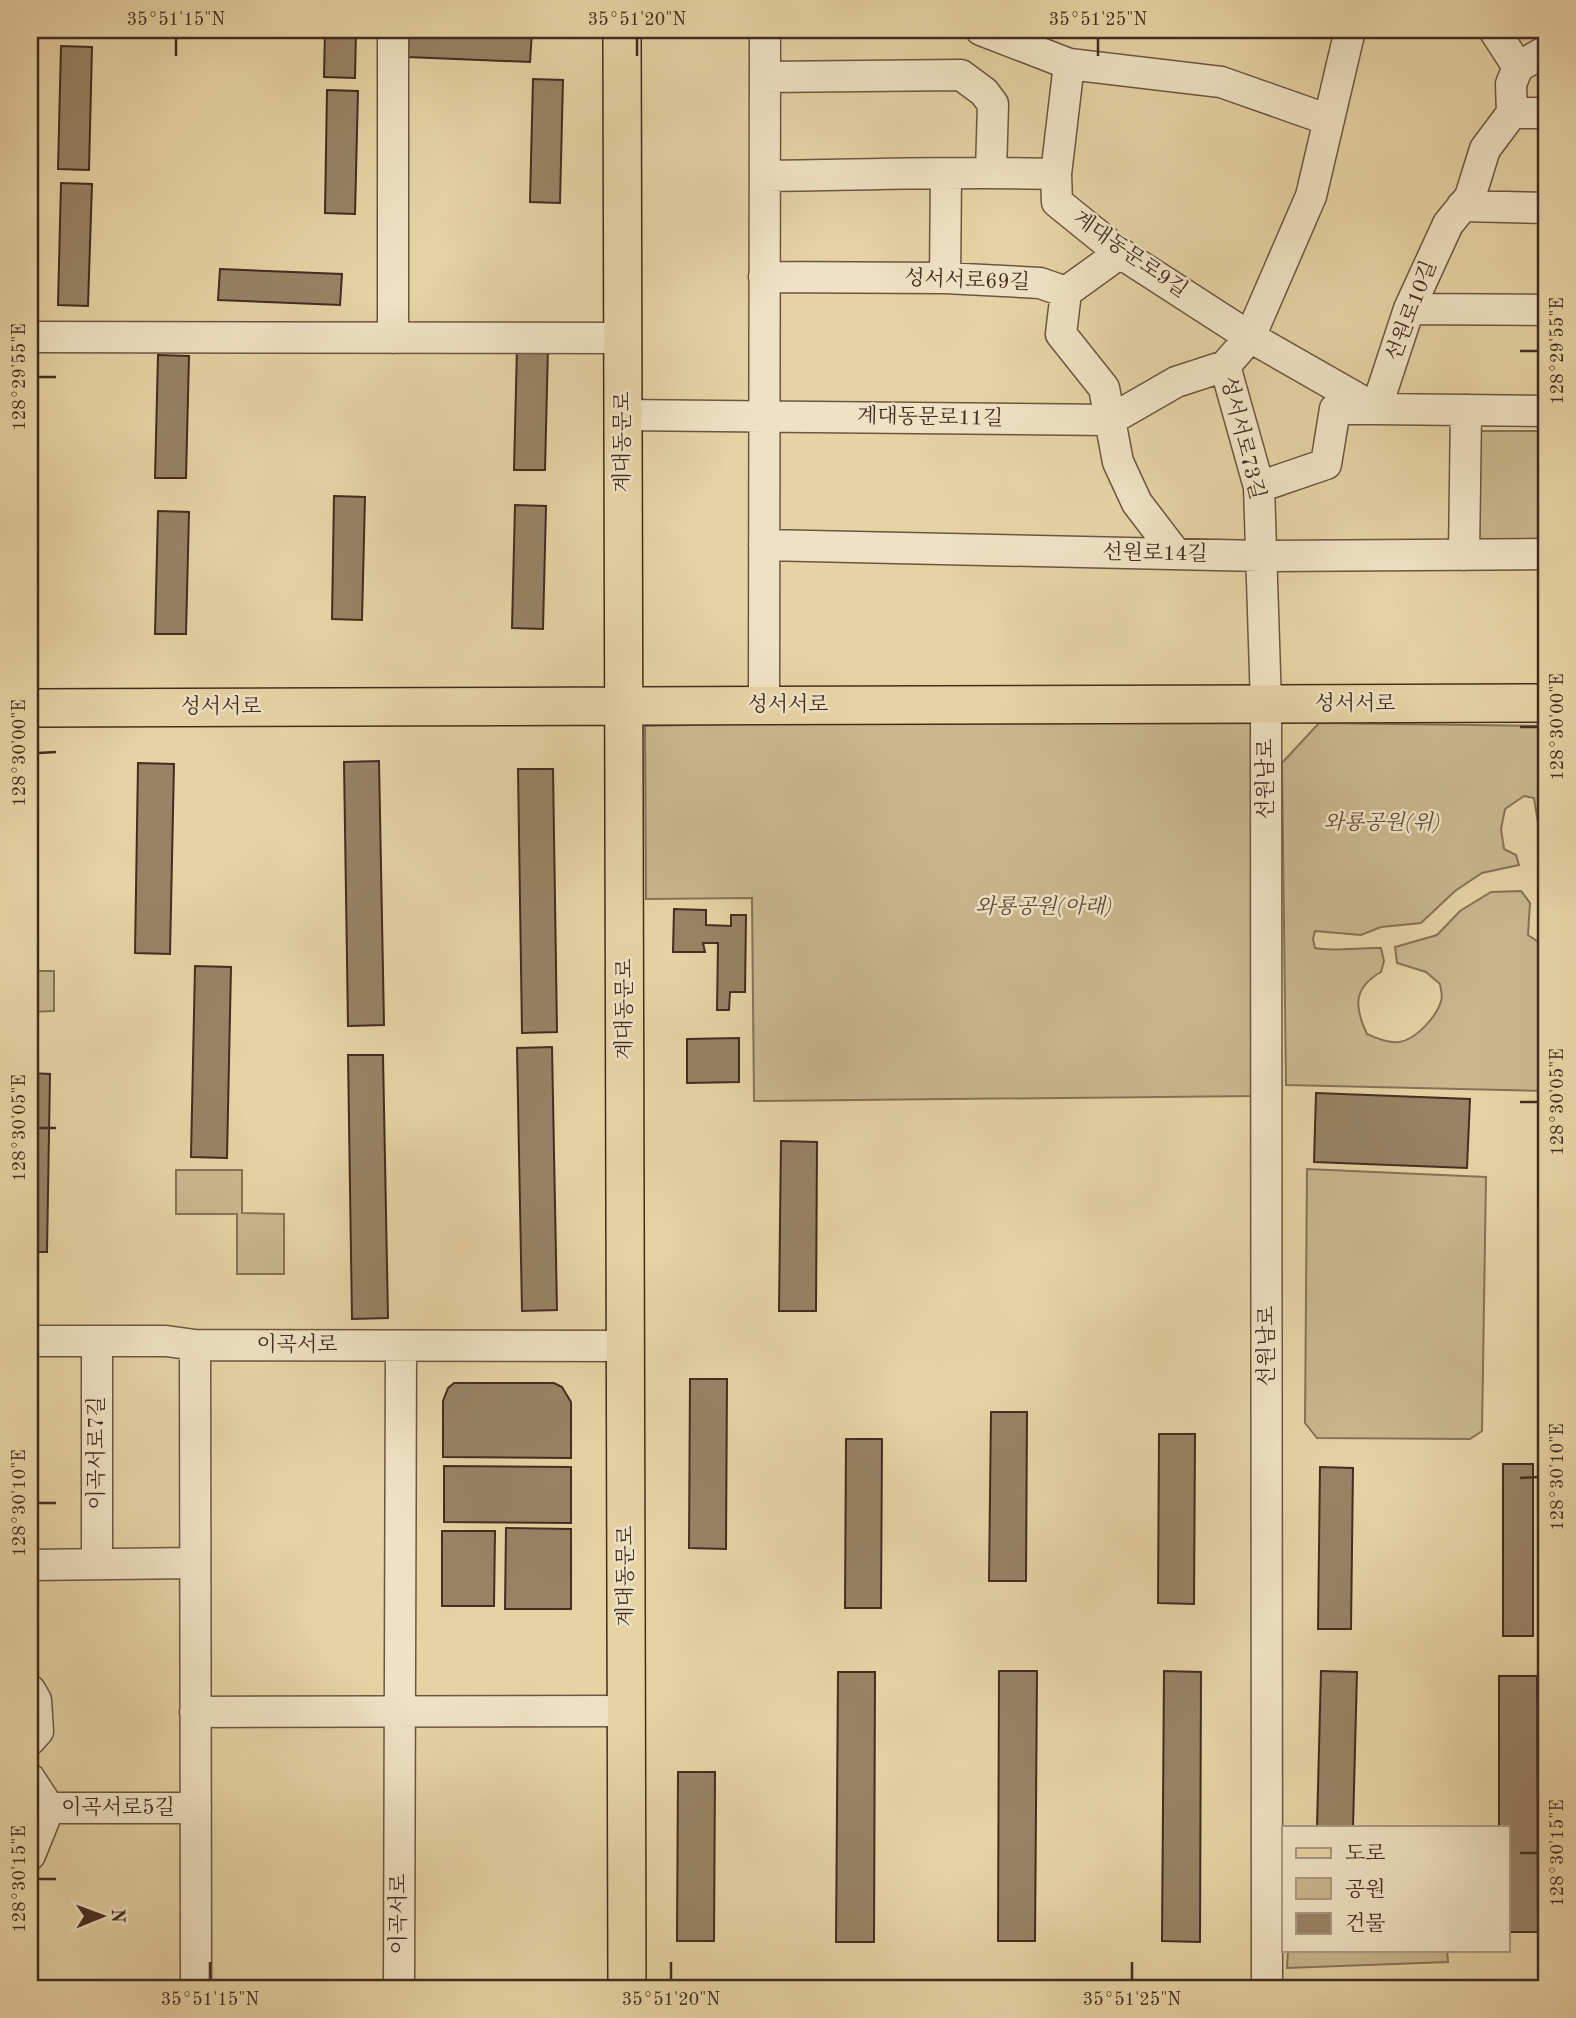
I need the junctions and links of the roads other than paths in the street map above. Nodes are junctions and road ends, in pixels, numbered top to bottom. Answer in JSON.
{"nodes":[{"id":1,"x":393,"y":30,"type":"edge"},
{"id":2,"x":622,"y":30,"type":"edge"},
{"id":3,"x":765,"y":30,"type":"edge"},
{"id":4,"x":981,"y":30,"type":"edge"},
{"id":5,"x":1350,"y":30,"type":"edge"},
{"id":6,"x":1494,"y":30,"type":"edge"},
{"id":7,"x":1546,"y":51,"type":"edge"},
{"id":8,"x":1069,"y":64,"type":"junction"},
{"id":9,"x":1518,"y":67,"type":"junction"},
{"id":10,"x":765,"y":77,"type":"junction"},
{"id":11,"x":1546,"y":113,"type":"edge"},
{"id":12,"x":1512,"y":114,"type":"junction"},
{"id":13,"x":1329,"y":120,"type":"junction"},
{"id":14,"x":991,"y":172,"type":"junction"},
{"id":15,"x":1056,"y":174,"type":"junction"},
{"id":16,"x":946,"y":175,"type":"junction"},
{"id":17,"x":765,"y":176,"type":"junction"},
{"id":18,"x":1462,"y":206,"type":"junction"},
{"id":19,"x":1546,"y":208,"type":"edge"},
{"id":20,"x":1120,"y":253,"type":"junction"},
{"id":21,"x":764,"y":277,"type":"junction"},
{"id":22,"x":945,"y":278,"type":"junction"},
{"id":23,"x":1066,"y":292,"type":"junction"},
{"id":24,"x":1409,"y":309,"type":"junction"},
{"id":25,"x":1546,"y":310,"type":"edge"},
{"id":26,"x":30,"y":337,"type":"edge"},
{"id":27,"x":1250,"y":337,"type":"junction"},
{"id":28,"x":393,"y":338,"type":"junction"},
{"id":29,"x":622,"y":338,"type":"junction"},
{"id":30,"x":1225,"y":366,"type":"junction"},
{"id":31,"x":1376,"y":409,"type":"junction"},
{"id":32,"x":1466,"y":410,"type":"junction"},
{"id":33,"x":1546,"y":411,"type":"edge"},
{"id":34,"x":622,"y":415,"type":"junction"},
{"id":35,"x":764,"y":416,"type":"junction"},
{"id":36,"x":1110,"y":420,"type":"junction"},
{"id":37,"x":1259,"y":487,"type":"junction"},
{"id":38,"x":764,"y":545,"type":"junction"},
{"id":39,"x":1546,"y":554,"type":"edge"},
{"id":40,"x":1176,"y":555,"type":"junction"},
{"id":41,"x":1464,"y":555,"type":"junction"},
{"id":42,"x":1261,"y":556,"type":"junction"},
{"id":43,"x":1546,"y":703,"type":"edge"},
{"id":44,"x":1266,"y":704,"type":"junction"},
{"id":45,"x":764,"y":705,"type":"junction"},
{"id":46,"x":624,"y":706,"type":"junction"},
{"id":47,"x":30,"y":708,"type":"edge"},
{"id":48,"x":30,"y":1341,"type":"edge"},
{"id":49,"x":97,"y":1341,"type":"junction"},
{"id":50,"x":180,"y":1343,"type":"junction"},
{"id":51,"x":401,"y":1346,"type":"junction"},
{"id":52,"x":625,"y":1346,"type":"junction"},
{"id":53,"x":195,"y":1563,"type":"junction"},
{"id":54,"x":97,"y":1564,"type":"junction"},
{"id":55,"x":30,"y":1565,"type":"edge"},
{"id":56,"x":30,"y":1690,"type":"edge"},
{"id":57,"x":626,"y":1711,"type":"junction"},
{"id":58,"x":195,"y":1712,"type":"junction"},
{"id":59,"x":400,"y":1712,"type":"junction"},
{"id":60,"x":30,"y":1740,"type":"edge"},
{"id":61,"x":30,"y":1779,"type":"edge"},
{"id":62,"x":49,"y":1808,"type":"junction"},
{"id":63,"x":196,"y":1808,"type":"junction"},
{"id":64,"x":30,"y":1855,"type":"edge"},
{"id":65,"x":196,"y":1988,"type":"edge"},
{"id":66,"x":399,"y":1988,"type":"edge"},
{"id":67,"x":627,"y":1988,"type":"edge"},
{"id":68,"x":1267,"y":1988,"type":"edge"}],
"edges":[{"from":1,"to":28,"type":"street"},
{"from":2,"to":29,"type":"main road","name":"계대동문로"},
{"from":3,"to":10,"type":"street"},
{"from":4,"to":8,"type":"street"},
{"from":5,"to":13,"type":"street","name":"성서서로73길"},
{"from":6,"to":9,"type":"street"},
{"from":7,"to":9,"type":"street"},
{"from":8,"to":13,"type":"street"},
{"from":8,"to":15,"type":"street","name":"계대동문로9길"},
{"from":9,"to":12,"type":"street"},
{"from":10,"to":14,"type":"street"},
{"from":10,"to":17,"type":"street"},
{"from":11,"to":12,"type":"street"},
{"from":12,"to":18,"type":"street","name":"선원로10길"},
{"from":13,"to":27,"type":"street","name":"성서서로73길"},
{"from":14,"to":15,"type":"street"},
{"from":14,"to":16,"type":"street"},
{"from":15,"to":20,"type":"street","name":"계대동문로9길"},
{"from":16,"to":17,"type":"street"},
{"from":16,"to":22,"type":"street"},
{"from":17,"to":21,"type":"street"},
{"from":18,"to":19,"type":"street"},
{"from":18,"to":24,"type":"street","name":"선원로10길"},
{"from":20,"to":23,"type":"street"},
{"from":20,"to":27,"type":"street","name":"계대동문로9길"},
{"from":21,"to":22,"type":"street","name":"성서서로69길"},
{"from":21,"to":35,"type":"street"},
{"from":22,"to":23,"type":"street","name":"성서서로69길"},
{"from":23,"to":36,"type":"street"},
{"from":24,"to":25,"type":"street"},
{"from":24,"to":31,"type":"street","name":"선원로10길"},
{"from":26,"to":28,"type":"street"},
{"from":27,"to":30,"type":"street","name":"성서서로73길"},
{"from":27,"to":31,"type":"street","name":"계대동문로9길"},
{"from":28,"to":29,"type":"street"},
{"from":29,"to":34,"type":"main road","name":"계대동문로"},
{"from":30,"to":36,"type":"street"},
{"from":30,"to":37,"type":"street","name":"성서서로73길"},
{"from":31,"to":32,"type":"street"},
{"from":31,"to":37,"type":"street"},
{"from":32,"to":33,"type":"street"},
{"from":32,"to":41,"type":"street"},
{"from":34,"to":35,"type":"street","name":"계대동문로11길"},
{"from":34,"to":46,"type":"main road","name":"계대동문로"},
{"from":35,"to":36,"type":"street","name":"계대동문로11길"},
{"from":35,"to":38,"type":"street"},
{"from":36,"to":40,"type":"street"},
{"from":37,"to":42,"type":"street","name":"성서서로73길"},
{"from":38,"to":40,"type":"street","name":"선원로14길"},
{"from":38,"to":45,"type":"street"},
{"from":39,"to":41,"type":"street","name":"선원로14길"},
{"from":40,"to":42,"type":"street","name":"선원로14길"},
{"from":41,"to":42,"type":"street","name":"선원로14길"},
{"from":42,"to":44,"type":"street","name":"성서서로73길"},
{"from":43,"to":44,"type":"main road","name":"성서서로"},
{"from":44,"to":45,"type":"main road","name":"성서서로"},
{"from":44,"to":68,"type":"street","name":"선원남로"},
{"from":45,"to":46,"type":"main road","name":"성서서로"},
{"from":46,"to":47,"type":"main road","name":"성서서로"},
{"from":46,"to":52,"type":"main road","name":"계대동문로"},
{"from":48,"to":49,"type":"street","name":"이곡서로"},
{"from":49,"to":50,"type":"street","name":"이곡서로"},
{"from":49,"to":54,"type":"street","name":"이곡서로7길"},
{"from":50,"to":51,"type":"street","name":"이곡서로"},
{"from":50,"to":53,"type":"street"},
{"from":51,"to":52,"type":"street"},
{"from":51,"to":59,"type":"street","name":"이곡서로"},
{"from":52,"to":57,"type":"main road","name":"계대동문로"},
{"from":53,"to":54,"type":"street"},
{"from":53,"to":58,"type":"street"},
{"from":54,"to":55,"type":"street"},
{"from":56,"to":60,"type":"street"},
{"from":57,"to":59,"type":"street"},
{"from":57,"to":67,"type":"main road","name":"계대동문로"},
{"from":58,"to":59,"type":"street"},
{"from":58,"to":63,"type":"street"},
{"from":59,"to":66,"type":"street","name":"이곡서로"},
{"from":61,"to":62,"type":"street"},
{"from":62,"to":63,"type":"street","name":"이곡서로5길"},
{"from":62,"to":64,"type":"street","name":"이곡서로5길"},
{"from":63,"to":65,"type":"street"}]}
